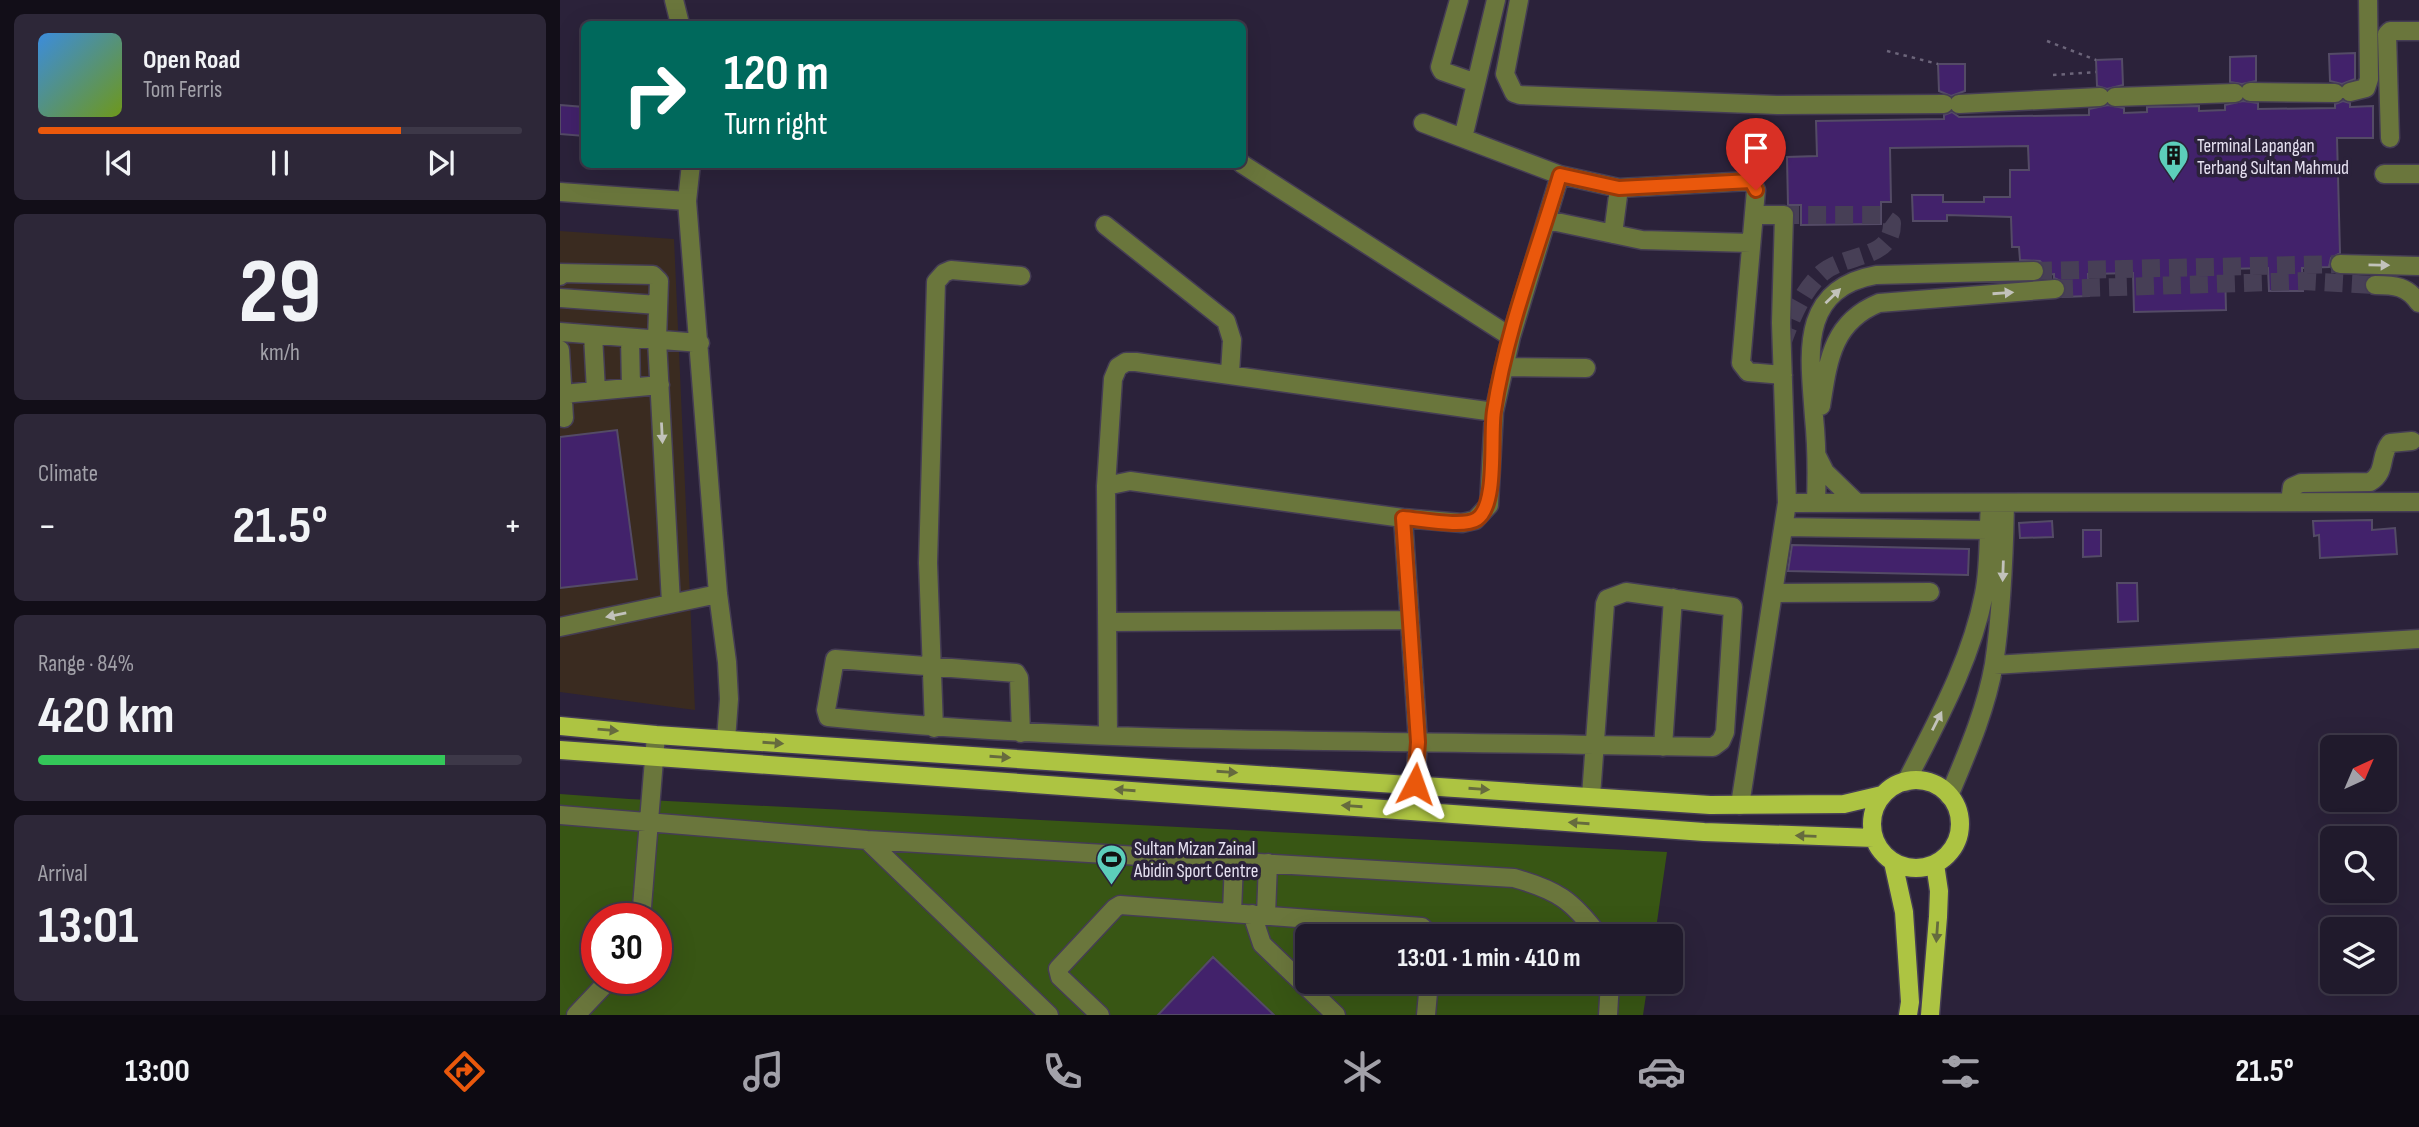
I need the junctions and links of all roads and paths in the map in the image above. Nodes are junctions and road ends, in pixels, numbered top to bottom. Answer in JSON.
{"nodes":[{"id":1,"x":674,"y":0,"type":"edge"},
{"id":2,"x":1459,"y":0,"type":"edge"},
{"id":3,"x":1496,"y":0,"type":"edge"},
{"id":4,"x":1519,"y":0,"type":"edge"},
{"id":5,"x":2368,"y":0,"type":"edge"},
{"id":6,"x":679,"y":21,"type":"edge"},
{"id":7,"x":2419,"y":31,"type":"edge"},
{"id":8,"x":2047,"y":41,"type":"dead end"},
{"id":9,"x":1887,"y":51,"type":"dead end"},
{"id":10,"x":2096,"y":60,"type":"dead end"},
{"id":11,"x":1938,"y":64,"type":"dead end"},
{"id":12,"x":2096,"y":72,"type":"dead end"},
{"id":13,"x":2053,"y":75,"type":"dead end"},
{"id":14,"x":1476,"y":83,"type":"junction"},
{"id":15,"x":2368,"y":85,"type":"junction"},
{"id":16,"x":2389,"y":86,"type":"junction"},
{"id":17,"x":1423,"y":123,"type":"dead end"},
{"id":18,"x":1463,"y":138,"type":"junction"},
{"id":19,"x":2390,"y":138,"type":"dead end"},
{"id":20,"x":1246,"y":167,"type":"edge"},
{"id":21,"x":691,"y":168,"type":"edge"},
{"id":22,"x":2384,"y":174,"type":"dead end"},
{"id":23,"x":2419,"y":174,"type":"edge"},
{"id":24,"x":1560,"y":175,"type":"junction"},
{"id":25,"x":1619,"y":188,"type":"junction"},
{"id":26,"x":560,"y":192,"type":"edge"},
{"id":27,"x":687,"y":201,"type":"junction"},
{"id":28,"x":1754,"y":215,"type":"junction"},
{"id":29,"x":1546,"y":220,"type":"junction"},
{"id":30,"x":1105,"y":225,"type":"dead end"},
{"id":31,"x":1613,"y":234,"type":"junction"},
{"id":32,"x":1751,"y":243,"type":"junction"},
{"id":33,"x":2340,"y":264,"type":"tunnel mouth"},
{"id":34,"x":2419,"y":266,"type":"edge"},
{"id":35,"x":2034,"y":271,"type":"tunnel mouth"},
{"id":36,"x":560,"y":276,"type":"edge"},
{"id":37,"x":1021,"y":276,"type":"dead end"},
{"id":38,"x":2375,"y":285,"type":"tunnel mouth"},
{"id":39,"x":2055,"y":289,"type":"tunnel mouth"},
{"id":40,"x":560,"y":298,"type":"edge"},
{"id":41,"x":2419,"y":303,"type":"edge"},
{"id":42,"x":659,"y":305,"type":"junction"},
{"id":43,"x":560,"y":332,"type":"edge"},
{"id":44,"x":593,"y":335,"type":"junction"},
{"id":45,"x":1511,"y":337,"type":"junction"},
{"id":46,"x":630,"y":338,"type":"junction"},
{"id":47,"x":657,"y":340,"type":"junction"},
{"id":48,"x":700,"y":343,"type":"junction"},
{"id":49,"x":560,"y":350,"type":"edge"},
{"id":50,"x":1504,"y":367,"type":"junction"},
{"id":51,"x":1586,"y":368,"type":"dead end"},
{"id":52,"x":1230,"y":373,"type":"junction"},
{"id":53,"x":1783,"y":375,"type":"junction"},
{"id":54,"x":660,"y":385,"type":"junction"},
{"id":55,"x":631,"y":387,"type":"junction"},
{"id":56,"x":596,"y":391,"type":"junction"},
{"id":57,"x":562,"y":394,"type":"junction"},
{"id":58,"x":1494,"y":412,"type":"junction"},
{"id":59,"x":564,"y":418,"type":"dead end"},
{"id":60,"x":1816,"y":437,"type":"junction"},
{"id":61,"x":2412,"y":441,"type":"dead end"},
{"id":62,"x":1817,"y":457,"type":"junction"},
{"id":63,"x":1106,"y":486,"type":"junction"},
{"id":64,"x":2290,"y":502,"type":"junction"},
{"id":65,"x":2419,"y":502,"type":"edge"},
{"id":66,"x":1787,"y":503,"type":"junction"},
{"id":67,"x":1816,"y":503,"type":"junction"},
{"id":68,"x":1857,"y":503,"type":"junction"},
{"id":69,"x":1998,"y":503,"type":"junction"},
{"id":70,"x":1403,"y":518,"type":"junction"},
{"id":71,"x":1784,"y":527,"type":"junction"},
{"id":72,"x":1988,"y":530,"type":"junction"},
{"id":73,"x":1930,"y":592,"type":"dead end"},
{"id":74,"x":1773,"y":593,"type":"junction"},
{"id":75,"x":718,"y":594,"type":"junction"},
{"id":76,"x":1673,"y":598,"type":"junction"},
{"id":77,"x":671,"y":603,"type":"junction"},
{"id":78,"x":1410,"y":620,"type":"junction"},
{"id":79,"x":1107,"y":622,"type":"junction"},
{"id":80,"x":560,"y":627,"type":"edge"},
{"id":81,"x":2419,"y":639,"type":"edge"},
{"id":82,"x":932,"y":665,"type":"junction"},
{"id":83,"x":1994,"y":666,"type":"junction"},
{"id":84,"x":560,"y":726,"type":"edge"},
{"id":85,"x":934,"y":728,"type":"junction"},
{"id":86,"x":1725,"y":732,"type":"junction"},
{"id":87,"x":1751,"y":732,"type":"junction"},
{"id":88,"x":1021,"y":733,"type":"junction"},
{"id":89,"x":656,"y":735,"type":"junction"},
{"id":90,"x":1108,"y":736,"type":"junction"},
{"id":91,"x":726,"y":740,"type":"junction"},
{"id":92,"x":1418,"y":742,"type":"junction"},
{"id":93,"x":1594,"y":745,"type":"junction"},
{"id":94,"x":1663,"y":747,"type":"junction"},
{"id":95,"x":560,"y":750,"type":"edge"},
{"id":96,"x":655,"y":756,"type":"junction"},
{"id":97,"x":1906,"y":782,"type":"junction"},
{"id":98,"x":1415,"y":784,"type":"junction"},
{"id":99,"x":1882,"y":795,"type":"junction"},
{"id":100,"x":1591,"y":796,"type":"junction"},
{"id":101,"x":1950,"y":796,"type":"junction"},
{"id":102,"x":1740,"y":805,"type":"junction"},
{"id":103,"x":651,"y":812,"type":"junction"},
{"id":104,"x":560,"y":815,"type":"edge"},
{"id":105,"x":1874,"y":838,"type":"junction"},
{"id":106,"x":867,"y":840,"type":"junction"},
{"id":107,"x":1234,"y":861,"type":"junction"},
{"id":108,"x":1893,"y":862,"type":"junction"},
{"id":109,"x":1268,"y":863,"type":"junction"},
{"id":110,"x":1935,"y":864,"type":"junction"},
{"id":111,"x":642,"y":903,"type":"edge"},
{"id":112,"x":1232,"y":913,"type":"junction"},
{"id":113,"x":1259,"y":915,"type":"junction"},
{"id":114,"x":1381,"y":924,"type":"edge"},
{"id":115,"x":1590,"y":924,"type":"edge"},
{"id":116,"x":596,"y":994,"type":"edge"},
{"id":117,"x":1428,"y":994,"type":"edge"},
{"id":118,"x":1609,"y":994,"type":"edge"},
{"id":119,"x":576,"y":1015,"type":"edge"},
{"id":120,"x":1049,"y":1015,"type":"edge"},
{"id":121,"x":1100,"y":1015,"type":"edge"},
{"id":122,"x":1336,"y":1015,"type":"edge"},
{"id":123,"x":1426,"y":1015,"type":"edge"},
{"id":124,"x":1608,"y":1015,"type":"edge"},
{"id":125,"x":1908,"y":1015,"type":"edge"},
{"id":126,"x":1930,"y":1015,"type":"edge"}],
"edges":[{"from":1,"to":6,"type":"street"},
{"from":2,"to":14,"type":"street"},
{"from":3,"to":14,"type":"street"},
{"from":4,"to":15,"type":"street"},
{"from":5,"to":15,"type":"street"},
{"from":7,"to":16,"type":"street"},
{"from":8,"to":10,"type":"path"},
{"from":9,"to":11,"type":"path"},
{"from":12,"to":13,"type":"path"},
{"from":14,"to":18,"type":"street"},
{"from":15,"to":16,"type":"street"},
{"from":16,"to":19,"type":"street"},
{"from":17,"to":18,"type":"street"},
{"from":18,"to":24,"type":"street"},
{"from":20,"to":45,"type":"street"},
{"from":21,"to":27,"type":"street"},
{"from":22,"to":23,"type":"street"},
{"from":24,"to":25,"type":"street"},
{"from":24,"to":29,"type":"street"},
{"from":25,"to":28,"type":"street"},
{"from":25,"to":31,"type":"street"},
{"from":26,"to":27,"type":"street"},
{"from":27,"to":48,"type":"street"},
{"from":28,"to":32,"type":"street"},
{"from":28,"to":53,"type":"street"},
{"from":29,"to":31,"type":"street"},
{"from":29,"to":45,"type":"street"},
{"from":30,"to":52,"type":"street"},
{"from":31,"to":32,"type":"street"},
{"from":32,"to":53,"type":"street"},
{"from":33,"to":34,"type":"street","one_way":true},
{"from":60,"to":35,"type":"street","one_way":true},
{"from":36,"to":42,"type":"street"},
{"from":37,"to":82,"type":"street"},
{"from":38,"to":41,"type":"street"},
{"from":60,"to":39,"type":"street","one_way":true},
{"from":40,"to":42,"type":"street"},
{"from":42,"to":47,"type":"street"},
{"from":43,"to":44,"type":"street"},
{"from":44,"to":46,"type":"street"},
{"from":44,"to":56,"type":"street"},
{"from":45,"to":50,"type":"street"},
{"from":46,"to":47,"type":"street"},
{"from":46,"to":55,"type":"street"},
{"from":47,"to":48,"type":"street"},
{"from":47,"to":54,"type":"street"},
{"from":48,"to":75,"type":"street"},
{"from":49,"to":57,"type":"street"},
{"from":50,"to":51,"type":"street"},
{"from":50,"to":58,"type":"street"},
{"from":52,"to":58,"type":"street"},
{"from":52,"to":63,"type":"street"},
{"from":53,"to":66,"type":"street"},
{"from":54,"to":55,"type":"street"},
{"from":54,"to":77,"type":"street","one_way":true},
{"from":55,"to":56,"type":"street"},
{"from":56,"to":57,"type":"street"},
{"from":57,"to":59,"type":"street"},
{"from":58,"to":70,"type":"street"},
{"from":60,"to":62,"type":"street"},
{"from":61,"to":64,"type":"street"},
{"from":62,"to":67,"type":"street"},
{"from":62,"to":68,"type":"street"},
{"from":63,"to":70,"type":"street"},
{"from":63,"to":79,"type":"street"},
{"from":64,"to":65,"type":"street"},
{"from":64,"to":69,"type":"street"},
{"from":66,"to":67,"type":"street"},
{"from":66,"to":71,"type":"street"},
{"from":67,"to":68,"type":"street"},
{"from":68,"to":69,"type":"street"},
{"from":69,"to":72,"type":"street"},
{"from":69,"to":83,"type":"street","one_way":true},
{"from":70,"to":78,"type":"street"},
{"from":71,"to":72,"type":"street"},
{"from":71,"to":74,"type":"street"},
{"from":97,"to":72,"type":"street","one_way":true},
{"from":73,"to":74,"type":"street"},
{"from":74,"to":87,"type":"street"},
{"from":75,"to":77,"type":"street"},
{"from":75,"to":91,"type":"street"},
{"from":76,"to":86,"type":"street"},
{"from":76,"to":93,"type":"street"},
{"from":76,"to":94,"type":"street"},
{"from":77,"to":80,"type":"street","one_way":true},
{"from":78,"to":79,"type":"street"},
{"from":78,"to":92,"type":"street"},
{"from":79,"to":90,"type":"street"},
{"from":81,"to":83,"type":"street"},
{"from":82,"to":85,"type":"street"},
{"from":82,"to":85,"type":"street"},
{"from":82,"to":88,"type":"street"},
{"from":83,"to":101,"type":"street"},
{"from":84,"to":89,"type":"main road","one_way":true},
{"from":85,"to":88,"type":"street"},
{"from":86,"to":87,"type":"street"},
{"from":86,"to":94,"type":"street"},
{"from":87,"to":102,"type":"street"},
{"from":88,"to":90,"type":"street"},
{"from":89,"to":91,"type":"main road"},
{"from":89,"to":96,"type":"street"},
{"from":90,"to":92,"type":"street"},
{"from":91,"to":98,"type":"main road","one_way":true},
{"from":92,"to":93,"type":"street"},
{"from":92,"to":98,"type":"street"},
{"from":93,"to":94,"type":"street"},
{"from":93,"to":100,"type":"street"},
{"from":95,"to":96,"type":"main road"},
{"from":96,"to":103,"type":"street"},
{"from":105,"to":96,"type":"main road","one_way":true},
{"from":97,"to":99,"type":"main road"},
{"from":97,"to":101,"type":"main road"},
{"from":98,"to":100,"type":"main road","one_way":true},
{"from":99,"to":102,"type":"main road"},
{"from":99,"to":105,"type":"main road"},
{"from":100,"to":102,"type":"main road"},
{"from":101,"to":110,"type":"main road"},
{"from":103,"to":104,"type":"street"},
{"from":103,"to":106,"type":"street"},
{"from":103,"to":111,"type":"street"},
{"from":105,"to":108,"type":"main road"},
{"from":106,"to":107,"type":"street"},
{"from":106,"to":120,"type":"street"},
{"from":107,"to":109,"type":"street"},
{"from":107,"to":112,"type":"street"},
{"from":108,"to":110,"type":"main road"},
{"from":108,"to":125,"type":"main road"},
{"from":109,"to":113,"type":"street"},
{"from":109,"to":115,"type":"street"},
{"from":110,"to":126,"type":"main road","one_way":true},
{"from":112,"to":113,"type":"street"},
{"from":112,"to":121,"type":"street"},
{"from":113,"to":114,"type":"street"},
{"from":113,"to":122,"type":"street"},
{"from":116,"to":119,"type":"street"},
{"from":117,"to":123,"type":"street"},
{"from":118,"to":124,"type":"street"}]}
